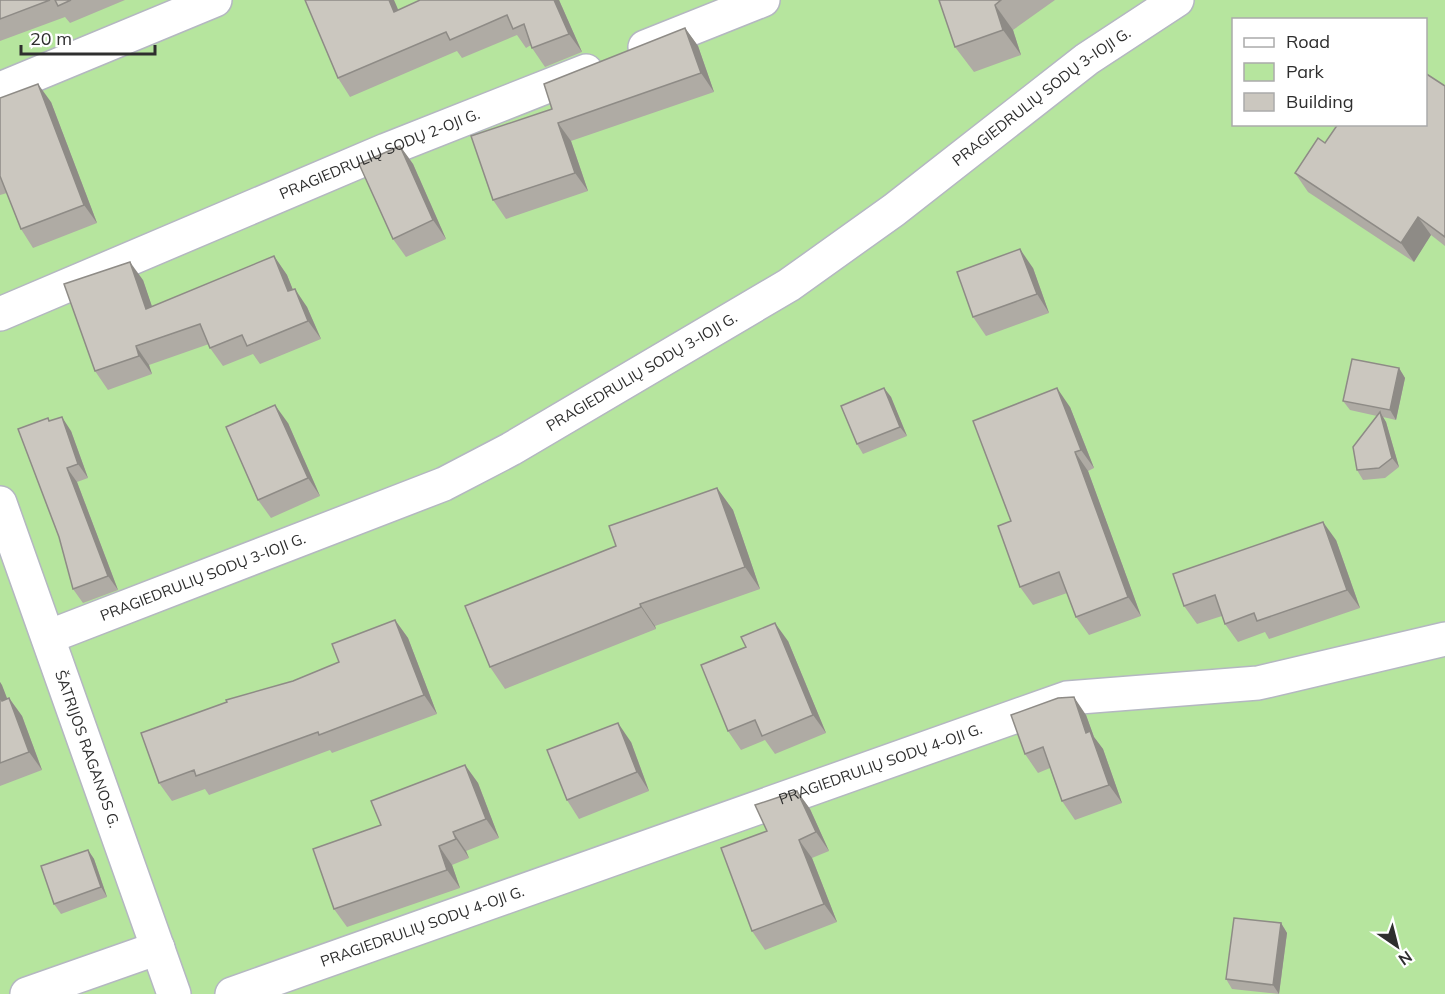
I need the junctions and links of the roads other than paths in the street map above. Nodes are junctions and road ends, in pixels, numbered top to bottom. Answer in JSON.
{"nodes":[{"id":1,"x":215,"y":0,"type":"edge"},
{"id":2,"x":763,"y":0,"type":"edge"},
{"id":3,"x":1177,"y":0,"type":"edge"},
{"id":4,"x":0,"y":89,"type":"edge"},
{"id":5,"x":0,"y":314,"type":"edge"},
{"id":6,"x":0,"y":503,"type":"edge"},
{"id":7,"x":48,"y":637,"type":"junction"},
{"id":8,"x":1445,"y":639,"type":"edge"},
{"id":9,"x":158,"y":948,"type":"junction"},
{"id":10,"x":27,"y":994,"type":"edge"},
{"id":11,"x":174,"y":994,"type":"edge"},
{"id":12,"x":232,"y":994,"type":"edge"}],
"edges":[{"from":1,"to":4,"type":"street"},
{"from":2,"to":5,"type":"street","name":"PRAGIEDRULIŲ SODŲ 2-OJI G."},
{"from":3,"to":7,"type":"street","name":"PRAGIEDRULIŲ SODŲ 3-IOJI G."},
{"from":6,"to":7,"type":"street","name":"ŠATRIJOS RAGANOS G."},
{"from":7,"to":9,"type":"street","name":"ŠATRIJOS RAGANOS G."},
{"from":8,"to":12,"type":"street","name":"PRAGIEDRULIŲ SODŲ 4-OJI G."},
{"from":9,"to":10,"type":"street"},
{"from":9,"to":11,"type":"street","name":"ŠATRIJOS RAGANOS G."}]}
